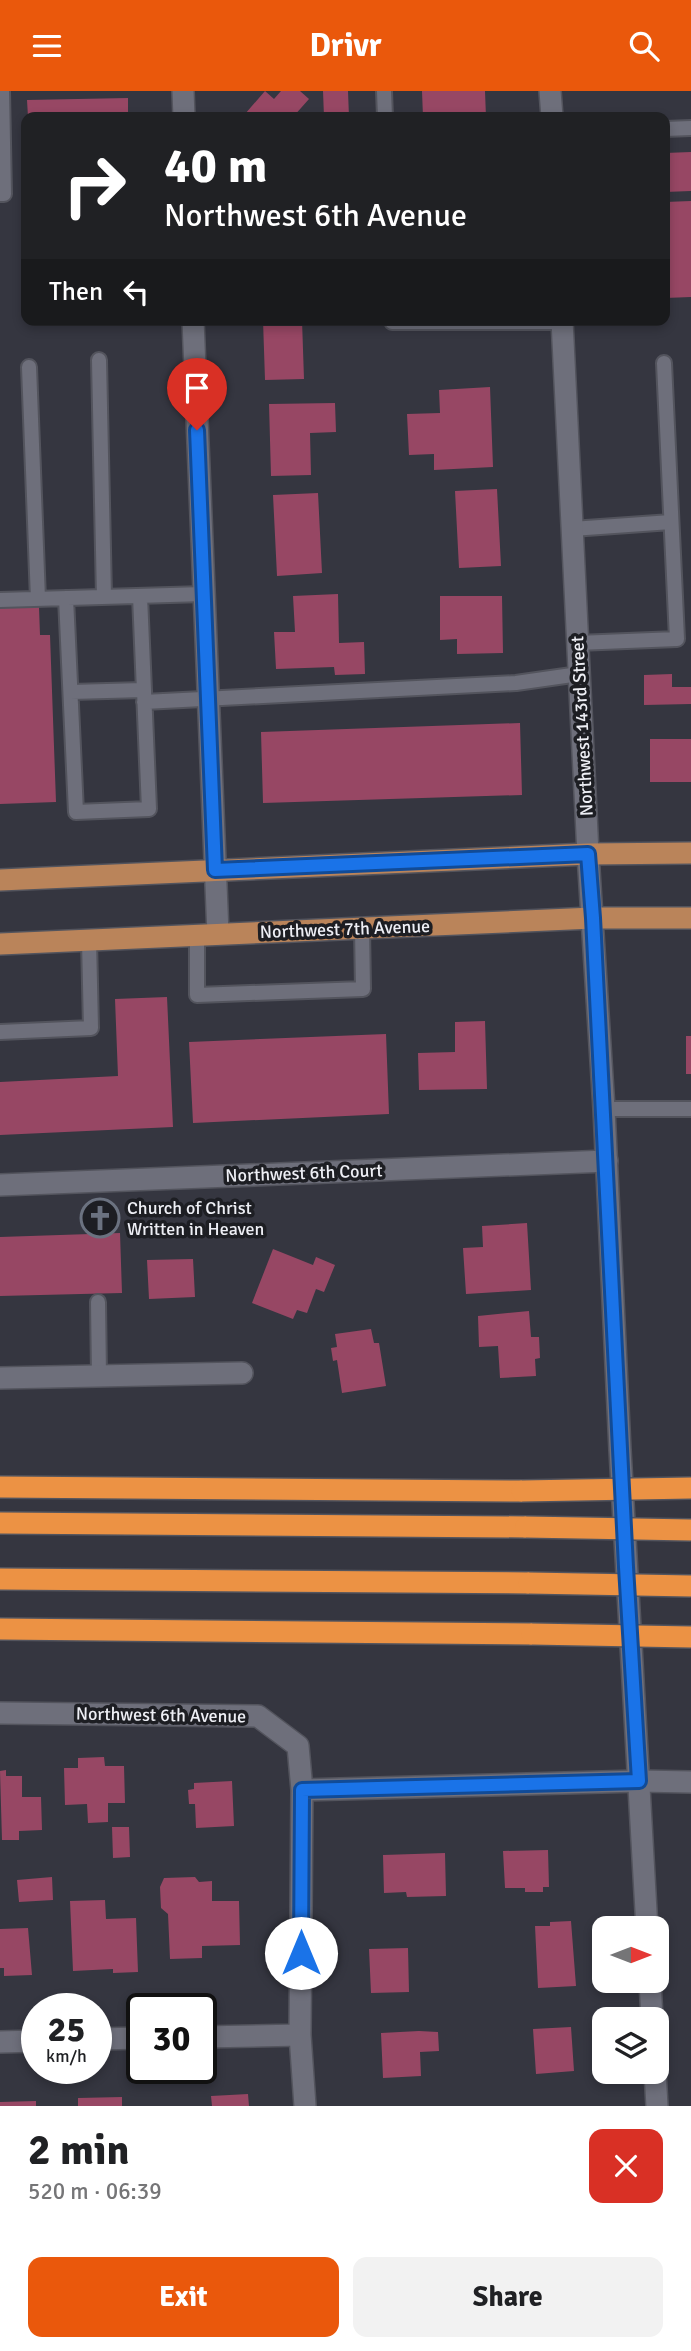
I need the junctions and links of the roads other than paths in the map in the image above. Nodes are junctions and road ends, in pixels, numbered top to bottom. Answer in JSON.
{"nodes":[{"id":1,"x":2,"y":91,"type":"edge"},
{"id":2,"x":183,"y":91,"type":"edge"},
{"id":3,"x":384,"y":91,"type":"edge"},
{"id":4,"x":550,"y":91,"type":"edge"},
{"id":5,"x":184,"y":112,"type":"edge"},
{"id":6,"x":385,"y":112,"type":"edge"},
{"id":7,"x":552,"y":112,"type":"edge"},
{"id":8,"x":1,"y":116,"type":"edge"},
{"id":9,"x":670,"y":128,"type":"edge"},
{"id":10,"x":691,"y":128,"type":"edge"},
{"id":11,"x":0,"y":194,"type":"edge"},
{"id":12,"x":193,"y":326,"type":"edge"},
{"id":13,"x":562,"y":326,"type":"edge"},
{"id":14,"x":99,"y":360,"type":"dead end"},
{"id":15,"x":664,"y":363,"type":"dead end"},
{"id":16,"x":29,"y":367,"type":"dead end"},
{"id":17,"x":671,"y":522,"type":"junction"},
{"id":18,"x":572,"y":529,"type":"junction"},
{"id":19,"x":204,"y":594,"type":"junction"},
{"id":20,"x":140,"y":596,"type":"junction"},
{"id":21,"x":104,"y":597,"type":"junction"},
{"id":22,"x":66,"y":598,"type":"junction"},
{"id":23,"x":38,"y":599,"type":"junction"},
{"id":24,"x":0,"y":600,"type":"edge"},
{"id":25,"x":684,"y":641,"type":"edge"},
{"id":26,"x":577,"y":643,"type":"junction"},
{"id":27,"x":579,"y":674,"type":"junction"},
{"id":28,"x":71,"y":692,"type":"junction"},
{"id":29,"x":144,"y":696,"type":"junction"},
{"id":30,"x":208,"y":699,"type":"junction"},
{"id":31,"x":691,"y":853,"type":"edge"},
{"id":32,"x":588,"y":854,"type":"junction"},
{"id":33,"x":215,"y":870,"type":"junction"},
{"id":34,"x":0,"y":880,"type":"edge"},
{"id":35,"x":593,"y":918,"type":"junction"},
{"id":36,"x":691,"y":918,"type":"edge"},
{"id":37,"x":362,"y":928,"type":"junction"},
{"id":38,"x":207,"y":935,"type":"junction"},
{"id":39,"x":89,"y":940,"type":"junction"},
{"id":40,"x":0,"y":944,"type":"edge"},
{"id":41,"x":0,"y":1032,"type":"edge"},
{"id":42,"x":604,"y":1109,"type":"junction"},
{"id":43,"x":691,"y":1109,"type":"edge"},
{"id":44,"x":607,"y":1161,"type":"junction"},
{"id":45,"x":0,"y":1185,"type":"edge"},
{"id":46,"x":98,"y":1302,"type":"dead end"},
{"id":47,"x":242,"y":1373,"type":"dead end"},
{"id":48,"x":99,"y":1376,"type":"junction"},
{"id":49,"x":0,"y":1378,"type":"edge"},
{"id":50,"x":0,"y":1487,"type":"edge"},
{"id":51,"x":691,"y":1488,"type":"edge"},
{"id":52,"x":0,"y":1523,"type":"edge"},
{"id":53,"x":691,"y":1530,"type":"edge"},
{"id":54,"x":0,"y":1579,"type":"edge"},
{"id":55,"x":691,"y":1586,"type":"edge"},
{"id":56,"x":0,"y":1629,"type":"edge"},
{"id":57,"x":691,"y":1637,"type":"edge"},
{"id":58,"x":0,"y":1713,"type":"edge"},
{"id":59,"x":639,"y":1781,"type":"junction"},
{"id":60,"x":691,"y":1782,"type":"edge"},
{"id":61,"x":302,"y":1790,"type":"junction"},
{"id":62,"x":646,"y":1916,"type":"edge"},
{"id":63,"x":300,"y":2035,"type":"junction"},
{"id":64,"x":217,"y":2037,"type":"edge"},
{"id":65,"x":21,"y":2041,"type":"edge"},
{"id":66,"x":0,"y":2042,"type":"edge"},
{"id":67,"x":656,"y":2084,"type":"edge"},
{"id":68,"x":305,"y":2106,"type":"edge"},
{"id":69,"x":657,"y":2106,"type":"edge"}],
"edges":[{"from":1,"to":8,"type":"lane"},
{"from":2,"to":5,"type":"street"},
{"from":3,"to":6,"type":"lane"},
{"from":4,"to":7,"type":"street"},
{"from":8,"to":11,"type":"lane"},
{"from":9,"to":10,"type":"lane"},
{"from":12,"to":19,"type":"street"},
{"from":13,"to":18,"type":"street","name":"Northwest 143rd Street"},
{"from":14,"to":21,"type":"lane"},
{"from":15,"to":17,"type":"lane"},
{"from":16,"to":23,"type":"lane"},
{"from":17,"to":18,"type":"lane"},
{"from":17,"to":25,"type":"lane"},
{"from":18,"to":26,"type":"street","name":"Northwest 143rd Street"},
{"from":19,"to":20,"type":"lane"},
{"from":19,"to":30,"type":"street"},
{"from":20,"to":21,"type":"lane"},
{"from":20,"to":29,"type":"lane"},
{"from":21,"to":22,"type":"lane"},
{"from":22,"to":23,"type":"lane"},
{"from":22,"to":28,"type":"lane"},
{"from":23,"to":24,"type":"lane"},
{"from":25,"to":26,"type":"lane"},
{"from":26,"to":27,"type":"street","name":"Northwest 143rd Street"},
{"from":27,"to":30,"type":"lane"},
{"from":27,"to":32,"type":"street","name":"Northwest 143rd Street"},
{"from":28,"to":29,"type":"lane"},
{"from":28,"to":29,"type":"lane"},
{"from":29,"to":30,"type":"lane"},
{"from":30,"to":33,"type":"street"},
{"from":31,"to":32,"type":"main road"},
{"from":32,"to":33,"type":"main road"},
{"from":32,"to":35,"type":"street","name":"Northwest 143rd Street"},
{"from":33,"to":34,"type":"main road"},
{"from":33,"to":38,"type":"street"},
{"from":35,"to":36,"type":"main road","name":"Northwest 7th Avenue"},
{"from":35,"to":37,"type":"main road","name":"Northwest 7th Avenue"},
{"from":35,"to":42,"type":"street","name":"Northwest 143rd Street"},
{"from":37,"to":38,"type":"main road","name":"Northwest 7th Avenue"},
{"from":37,"to":38,"type":"lane"},
{"from":38,"to":39,"type":"main road","name":"Northwest 7th Avenue"},
{"from":39,"to":40,"type":"main road","name":"Northwest 7th Avenue"},
{"from":39,"to":41,"type":"lane"},
{"from":42,"to":43,"type":"lane"},
{"from":42,"to":44,"type":"street","name":"Northwest 143rd Street"},
{"from":44,"to":45,"type":"street","name":"Northwest 6th Court"},
{"from":44,"to":59,"type":"street","name":"Northwest 143rd Street"},
{"from":46,"to":48,"type":"lane"},
{"from":47,"to":48,"type":"street"},
{"from":48,"to":49,"type":"street"},
{"from":50,"to":51,"type":"highway","bridge":true},
{"from":52,"to":53,"type":"highway","bridge":true},
{"from":54,"to":55,"type":"highway","bridge":true},
{"from":56,"to":57,"type":"highway","bridge":true},
{"from":58,"to":61,"type":"street","name":"Northwest 6th Avenue"},
{"from":59,"to":60,"type":"street"},
{"from":59,"to":61,"type":"street"},
{"from":59,"to":62,"type":"street","name":"Northwest 143rd Street"},
{"from":61,"to":63,"type":"street","name":"Northwest 6th Avenue"},
{"from":63,"to":64,"type":"street"},
{"from":63,"to":68,"type":"street","name":"Northwest 6th Avenue"},
{"from":65,"to":66,"type":"street"},
{"from":67,"to":69,"type":"street"}]}
